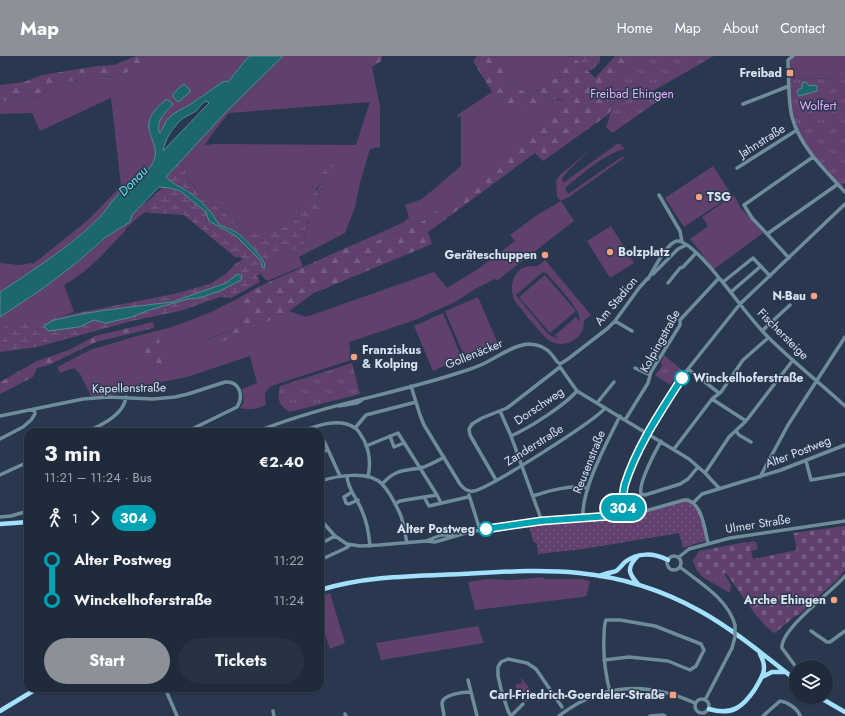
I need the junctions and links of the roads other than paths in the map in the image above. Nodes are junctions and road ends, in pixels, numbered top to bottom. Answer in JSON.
{"nodes":[{"id":1,"x":785,"y":56,"type":"edge"},
{"id":2,"x":790,"y":57,"type":"edge"},
{"id":3,"x":789,"y":86,"type":"junction"},
{"id":4,"x":743,"y":104,"type":"dead end"},
{"id":5,"x":797,"y":130,"type":"junction"},
{"id":6,"x":813,"y":157,"type":"junction"},
{"id":7,"x":737,"y":168,"type":"dead end"},
{"id":8,"x":838,"y":184,"type":"junction"},
{"id":9,"x":845,"y":192,"type":"edge"},
{"id":10,"x":659,"y":195,"type":"dead end"},
{"id":11,"x":845,"y":204,"type":"edge"},
{"id":12,"x":767,"y":234,"type":"junction"},
{"id":13,"x":682,"y":242,"type":"junction"},
{"id":14,"x":686,"y":245,"type":"junction"},
{"id":15,"x":696,"y":254,"type":"junction"},
{"id":16,"x":789,"y":258,"type":"junction"},
{"id":17,"x":761,"y":266,"type":"junction"},
{"id":18,"x":770,"y":276,"type":"junction"},
{"id":19,"x":719,"y":278,"type":"junction"},
{"id":20,"x":648,"y":279,"type":"junction"},
{"id":21,"x":723,"y":282,"type":"junction"},
{"id":22,"x":668,"y":283,"type":"dead end"},
{"id":23,"x":731,"y":292,"type":"junction"},
{"id":24,"x":740,"y":304,"type":"junction"},
{"id":25,"x":790,"y":305,"type":"dead end"},
{"id":26,"x":615,"y":321,"type":"junction"},
{"id":27,"x":632,"y":331,"type":"dead end"},
{"id":28,"x":762,"y":331,"type":"junction"},
{"id":29,"x":768,"y":338,"type":"junction"},
{"id":30,"x":845,"y":338,"type":"edge"},
{"id":31,"x":793,"y":360,"type":"junction"},
{"id":32,"x":560,"y":365,"type":"junction"},
{"id":33,"x":635,"y":368,"type":"dead end"},
{"id":34,"x":688,"y":369,"type":"junction"},
{"id":35,"x":650,"y":375,"type":"junction"},
{"id":36,"x":817,"y":381,"type":"junction"},
{"id":37,"x":614,"y":382,"type":"dead end"},
{"id":38,"x":411,"y":386,"type":"junction"},
{"id":39,"x":577,"y":391,"type":"junction"},
{"id":40,"x":719,"y":393,"type":"junction"},
{"id":41,"x":126,"y":397,"type":"junction"},
{"id":42,"x":712,"y":399,"type":"junction"},
{"id":43,"x":416,"y":402,"type":"junction"},
{"id":44,"x":597,"y":403,"type":"junction"},
{"id":45,"x":845,"y":406,"type":"edge"},
{"id":46,"x":605,"y":408,"type":"junction"},
{"id":47,"x":34,"y":409,"type":"junction"},
{"id":48,"x":500,"y":411,"type":"junction"},
{"id":49,"x":0,"y":416,"type":"edge"},
{"id":50,"x":620,"y":416,"type":"junction"},
{"id":51,"x":625,"y":420,"type":"junction"},
{"id":52,"x":746,"y":421,"type":"junction"},
{"id":53,"x":197,"y":427,"type":"edge"},
{"id":54,"x":94,"y":428,"type":"edge"},
{"id":55,"x":266,"y":428,"type":"edge"},
{"id":56,"x":313,"y":428,"type":"edge"},
{"id":57,"x":355,"y":428,"type":"junction"},
{"id":58,"x":736,"y":431,"type":"junction"},
{"id":59,"x":648,"y":434,"type":"junction"},
{"id":60,"x":390,"y":436,"type":"junction"},
{"id":61,"x":511,"y":436,"type":"junction"},
{"id":62,"x":0,"y":439,"type":"edge"},
{"id":63,"x":324,"y":441,"type":"edge"},
{"id":64,"x":661,"y":441,"type":"junction"},
{"id":65,"x":751,"y":442,"type":"dead end"},
{"id":66,"x":404,"y":443,"type":"junction"},
{"id":67,"x":845,"y":445,"type":"edge"},
{"id":68,"x":366,"y":446,"type":"junction"},
{"id":69,"x":674,"y":449,"type":"junction"},
{"id":70,"x":327,"y":450,"type":"junction"},
{"id":71,"x":324,"y":451,"type":"edge"},
{"id":72,"x":444,"y":457,"type":"junction"},
{"id":73,"x":806,"y":461,"type":"junction"},
{"id":74,"x":24,"y":464,"type":"edge"},
{"id":75,"x":522,"y":465,"type":"junction"},
{"id":76,"x":698,"y":466,"type":"junction"},
{"id":77,"x":420,"y":468,"type":"junction"},
{"id":78,"x":705,"y":473,"type":"junction"},
{"id":79,"x":845,"y":474,"type":"edge"},
{"id":80,"x":0,"y":475,"type":"edge"},
{"id":81,"x":340,"y":476,"type":"junction"},
{"id":82,"x":347,"y":476,"type":"junction"},
{"id":83,"x":368,"y":477,"type":"junction"},
{"id":84,"x":760,"y":477,"type":"junction"},
{"id":85,"x":324,"y":480,"type":"edge"},
{"id":86,"x":496,"y":480,"type":"junction"},
{"id":87,"x":382,"y":484,"type":"junction"},
{"id":88,"x":588,"y":488,"type":"junction"},
{"id":89,"x":719,"y":488,"type":"junction"},
{"id":90,"x":470,"y":491,"type":"junction"},
{"id":91,"x":352,"y":492,"type":"junction"},
{"id":92,"x":437,"y":495,"type":"junction"},
{"id":93,"x":532,"y":496,"type":"junction"},
{"id":94,"x":424,"y":497,"type":"junction"},
{"id":95,"x":468,"y":497,"type":"junction"},
{"id":96,"x":358,"y":500,"type":"junction"},
{"id":97,"x":441,"y":503,"type":"junction"},
{"id":98,"x":693,"y":503,"type":"junction"},
{"id":99,"x":395,"y":504,"type":"junction"},
{"id":100,"x":24,"y":513,"type":"edge"},
{"id":101,"x":623,"y":515,"type":"junction"},
{"id":102,"x":0,"y":517,"type":"edge"},
{"id":103,"x":583,"y":517,"type":"junction"},
{"id":104,"x":541,"y":521,"type":"junction"},
{"id":105,"x":845,"y":521,"type":"edge"},
{"id":106,"x":24,"y":522,"type":"edge"},
{"id":107,"x":0,"y":524,"type":"edge"},
{"id":108,"x":325,"y":525,"type":"edge"},
{"id":109,"x":480,"y":530,"type":"junction"},
{"id":110,"x":335,"y":536,"type":"junction"},
{"id":111,"x":324,"y":542,"type":"edge"},
{"id":112,"x":407,"y":543,"type":"junction"},
{"id":113,"x":708,"y":543,"type":"junction"},
{"id":114,"x":350,"y":545,"type":"junction"},
{"id":115,"x":370,"y":546,"type":"junction"},
{"id":116,"x":639,"y":556,"type":"junction"},
{"id":117,"x":679,"y":557,"type":"junction"},
{"id":118,"x":324,"y":558,"type":"edge"},
{"id":119,"x":668,"y":560,"type":"junction"},
{"id":120,"x":680,"y":567,"type":"junction"},
{"id":121,"x":600,"y":576,"type":"junction"},
{"id":122,"x":845,"y":576,"type":"edge"},
{"id":123,"x":640,"y":586,"type":"junction"},
{"id":124,"x":324,"y":589,"type":"edge"},
{"id":125,"x":811,"y":631,"type":"dead end"},
{"id":126,"x":845,"y":631,"type":"edge"},
{"id":127,"x":759,"y":652,"type":"junction"},
{"id":128,"x":604,"y":660,"type":"junction"},
{"id":129,"x":791,"y":660,"type":"edge"},
{"id":130,"x":786,"y":672,"type":"junction"},
{"id":131,"x":789,"y":674,"type":"edge"},
{"id":132,"x":762,"y":678,"type":"junction"},
{"id":133,"x":468,"y":680,"type":"dead end"},
{"id":134,"x":31,"y":692,"type":"edge"},
{"id":135,"x":167,"y":692,"type":"edge"},
{"id":136,"x":471,"y":692,"type":"junction"},
{"id":137,"x":610,"y":692,"type":"junction"},
{"id":138,"x":706,"y":700,"type":"junction"},
{"id":139,"x":695,"y":703,"type":"junction"},
{"id":140,"x":523,"y":704,"type":"dead end"},
{"id":141,"x":831,"y":704,"type":"edge"},
{"id":142,"x":562,"y":707,"type":"dead end"},
{"id":143,"x":709,"y":709,"type":"junction"},
{"id":144,"x":0,"y":711,"type":"edge"},
{"id":145,"x":273,"y":711,"type":"dead end"},
{"id":146,"x":845,"y":712,"type":"edge"},
{"id":147,"x":699,"y":715,"type":"edge"},
{"id":148,"x":176,"y":716,"type":"edge"},
{"id":149,"x":274,"y":716,"type":"edge"},
{"id":150,"x":444,"y":716,"type":"edge"},
{"id":151,"x":477,"y":716,"type":"edge"},
{"id":152,"x":511,"y":716,"type":"edge"},
{"id":153,"x":559,"y":716,"type":"edge"},
{"id":154,"x":650,"y":716,"type":"edge"},
{"id":155,"x":665,"y":716,"type":"edge"},
{"id":156,"x":763,"y":716,"type":"edge"},
{"id":157,"x":800,"y":716,"type":"edge"}],
"edges":[{"from":1,"to":2,"type":"street"},
{"from":2,"to":3,"type":"street"},
{"from":3,"to":4,"type":"street"},
{"from":3,"to":5,"type":"street"},
{"from":5,"to":6,"type":"street"},
{"from":5,"to":7,"type":"street","name":"Jahnstraße"},
{"from":6,"to":8,"type":"street"},
{"from":6,"to":12,"type":"street"},
{"from":8,"to":9,"type":"street"},
{"from":8,"to":12,"type":"street"},
{"from":10,"to":13,"type":"street"},
{"from":11,"to":16,"type":"street"},
{"from":12,"to":16,"type":"street"},
{"from":13,"to":14,"type":"street","name":"Fischersteige"},
{"from":13,"to":20,"type":"street","name":"Am Stadion"},
{"from":14,"to":15,"type":"street","name":"Fischersteige"},
{"from":14,"to":20,"type":"street","name":"Am Stadion"},
{"from":15,"to":19,"type":"street","name":"Fischersteige"},
{"from":15,"to":22,"type":"street"},
{"from":16,"to":18,"type":"street"},
{"from":17,"to":18,"type":"street"},
{"from":17,"to":21,"type":"street"},
{"from":17,"to":23,"type":"street"},
{"from":18,"to":24,"type":"street"},
{"from":19,"to":21,"type":"street","name":"Fischersteige"},
{"from":19,"to":35,"type":"street","name":"Kolpingstraße"},
{"from":20,"to":26,"type":"street","name":"Am Stadion"},
{"from":21,"to":23,"type":"street","name":"Fischersteige"},
{"from":23,"to":24,"type":"street","name":"Fischersteige"},
{"from":24,"to":28,"type":"street","name":"Fischersteige"},
{"from":24,"to":34,"type":"street"},
{"from":25,"to":28,"type":"street"},
{"from":26,"to":27,"type":"street"},
{"from":26,"to":32,"type":"street","name":"Am Stadion"},
{"from":28,"to":29,"type":"street","name":"Fischersteige"},
{"from":29,"to":31,"type":"street","name":"Fischersteige"},
{"from":29,"to":40,"type":"street"},
{"from":30,"to":36,"type":"street"},
{"from":31,"to":36,"type":"street","name":"Fischersteige"},
{"from":31,"to":52,"type":"street"},
{"from":32,"to":38,"type":"street","name":"Gollenäcker"},
{"from":32,"to":39,"type":"street","name":"Gollenäcker"},
{"from":32,"to":48,"type":"street","name":"Am Stadion"},
{"from":33,"to":35,"type":"street"},
{"from":34,"to":40,"type":"street"},
{"from":34,"to":59,"type":"street"},
{"from":35,"to":51,"type":"street","name":"Kolpingstraße"},
{"from":36,"to":45,"type":"street","name":"Fischersteige"},
{"from":36,"to":84,"type":"street"},
{"from":37,"to":44,"type":"street"},
{"from":38,"to":43,"type":"street"},
{"from":38,"to":55,"type":"street","name":"Gollenäcker"},
{"from":39,"to":44,"type":"street"},
{"from":39,"to":61,"type":"street","name":"Dorschweg"},
{"from":40,"to":42,"type":"street"},
{"from":41,"to":47,"type":"street","name":"Kapellenstraße"},
{"from":41,"to":53,"type":"street","name":"Kapellenstraße"},
{"from":41,"to":54,"type":"street"},
{"from":42,"to":52,"type":"street"},
{"from":42,"to":69,"type":"street"},
{"from":43,"to":57,"type":"street"},
{"from":43,"to":72,"type":"street"},
{"from":44,"to":46,"type":"street"},
{"from":46,"to":50,"type":"street"},
{"from":46,"to":75,"type":"street","name":"Zanderstraße"},
{"from":47,"to":49,"type":"street","name":"Kapellenstraße"},
{"from":47,"to":62,"type":"street"},
{"from":48,"to":61,"type":"street"},
{"from":48,"to":86,"type":"street","name":"Am Stadion"},
{"from":50,"to":51,"type":"street"},
{"from":50,"to":88,"type":"street","name":"Reusenstraße"},
{"from":51,"to":59,"type":"street"},
{"from":52,"to":58,"type":"street"},
{"from":56,"to":57,"type":"street"},
{"from":57,"to":68,"type":"street"},
{"from":58,"to":65,"type":"street"},
{"from":58,"to":78,"type":"street"},
{"from":59,"to":64,"type":"street"},
{"from":59,"to":101,"type":"street"},
{"from":60,"to":66,"type":"street"},
{"from":60,"to":66,"type":"street"},
{"from":60,"to":68,"type":"street"},
{"from":61,"to":75,"type":"street"},
{"from":63,"to":70,"type":"street"},
{"from":64,"to":69,"type":"street"},
{"from":64,"to":76,"type":"street"},
{"from":66,"to":77,"type":"street"},
{"from":67,"to":73,"type":"street","name":"Alter Postweg"},
{"from":68,"to":83,"type":"street"},
{"from":69,"to":76,"type":"street"},
{"from":70,"to":71,"type":"street"},
{"from":70,"to":81,"type":"street"},
{"from":72,"to":77,"type":"street"},
{"from":72,"to":90,"type":"street"},
{"from":73,"to":79,"type":"street"},
{"from":73,"to":84,"type":"street","name":"Alter Postweg"},
{"from":74,"to":80,"type":"street"},
{"from":75,"to":86,"type":"street","name":"Zanderstraße"},
{"from":75,"to":93,"type":"street"},
{"from":76,"to":78,"type":"street"},
{"from":77,"to":87,"type":"street"},
{"from":77,"to":92,"type":"street"},
{"from":78,"to":89,"type":"street"},
{"from":81,"to":82,"type":"street"},
{"from":81,"to":85,"type":"street"},
{"from":82,"to":83,"type":"street"},
{"from":82,"to":91,"type":"street"},
{"from":83,"to":87,"type":"street"},
{"from":84,"to":89,"type":"street","name":"Alter Postweg"},
{"from":86,"to":90,"type":"street","name":"Zanderstraße"},
{"from":87,"to":99,"type":"street"},
{"from":88,"to":93,"type":"street"},
{"from":88,"to":103,"type":"street","name":"Reusenstraße"},
{"from":89,"to":98,"type":"street","name":"Alter Postweg"},
{"from":90,"to":95,"type":"street"},
{"from":91,"to":96,"type":"street"},
{"from":91,"to":96,"type":"street"},
{"from":92,"to":94,"type":"street"},
{"from":92,"to":97,"type":"street"},
{"from":93,"to":104,"type":"street"},
{"from":94,"to":97,"type":"street"},
{"from":94,"to":99,"type":"street"},
{"from":95,"to":97,"type":"street"},
{"from":95,"to":109,"type":"street"},
{"from":96,"to":115,"type":"street"},
{"from":98,"to":101,"type":"street"},
{"from":98,"to":113,"type":"street"},
{"from":99,"to":112,"type":"street"},
{"from":100,"to":102,"type":"street"},
{"from":101,"to":103,"type":"street"},
{"from":103,"to":104,"type":"street"},
{"from":104,"to":109,"type":"street"},
{"from":105,"to":113,"type":"street","name":"Ulmer Straße"},
{"from":106,"to":107,"type":"main road"},
{"from":108,"to":110,"type":"street"},
{"from":109,"to":112,"type":"street"},
{"from":110,"to":111,"type":"street"},
{"from":110,"to":114,"type":"street"},
{"from":112,"to":115,"type":"street"},
{"from":113,"to":117,"type":"street","name":"Ulmer Straße"},
{"from":114,"to":115,"type":"street"},
{"from":114,"to":118,"type":"street"},
{"from":116,"to":119,"type":"main road"},
{"from":116,"to":121,"type":"main road"},
{"from":116,"to":123,"type":"main road"},
{"from":117,"to":119,"type":"street","name":"Ulmer Straße"},
{"from":117,"to":120,"type":"street"},
{"from":119,"to":120,"type":"street"},
{"from":120,"to":138,"type":"street","bridge":true},
{"from":121,"to":123,"type":"main road"},
{"from":121,"to":124,"type":"main road"},
{"from":122,"to":129,"type":"street"},
{"from":123,"to":127,"type":"main road"},
{"from":125,"to":126,"type":"street"},
{"from":127,"to":130,"type":"main road"},
{"from":127,"to":132,"type":"main road"},
{"from":128,"to":128,"type":"street"},
{"from":128,"to":137,"type":"street"},
{"from":130,"to":131,"type":"main road"},
{"from":130,"to":132,"type":"main road"},
{"from":132,"to":143,"type":"main road"},
{"from":133,"to":136,"type":"street"},
{"from":134,"to":144,"type":"main road"},
{"from":135,"to":148,"type":"street"},
{"from":136,"to":150,"type":"street"},
{"from":136,"to":151,"type":"street"},
{"from":137,"to":139,"type":"street"},
{"from":137,"to":153,"type":"street"},
{"from":138,"to":139,"type":"street"},
{"from":138,"to":143,"type":"street"},
{"from":139,"to":147,"type":"street"},
{"from":140,"to":152,"type":"street"},
{"from":141,"to":146,"type":"main road"},
{"from":142,"to":152,"type":"street"},
{"from":143,"to":147,"type":"street"},
{"from":145,"to":149,"type":"street"},
{"from":154,"to":155,"type":"street"},
{"from":156,"to":157,"type":"street"}]}
